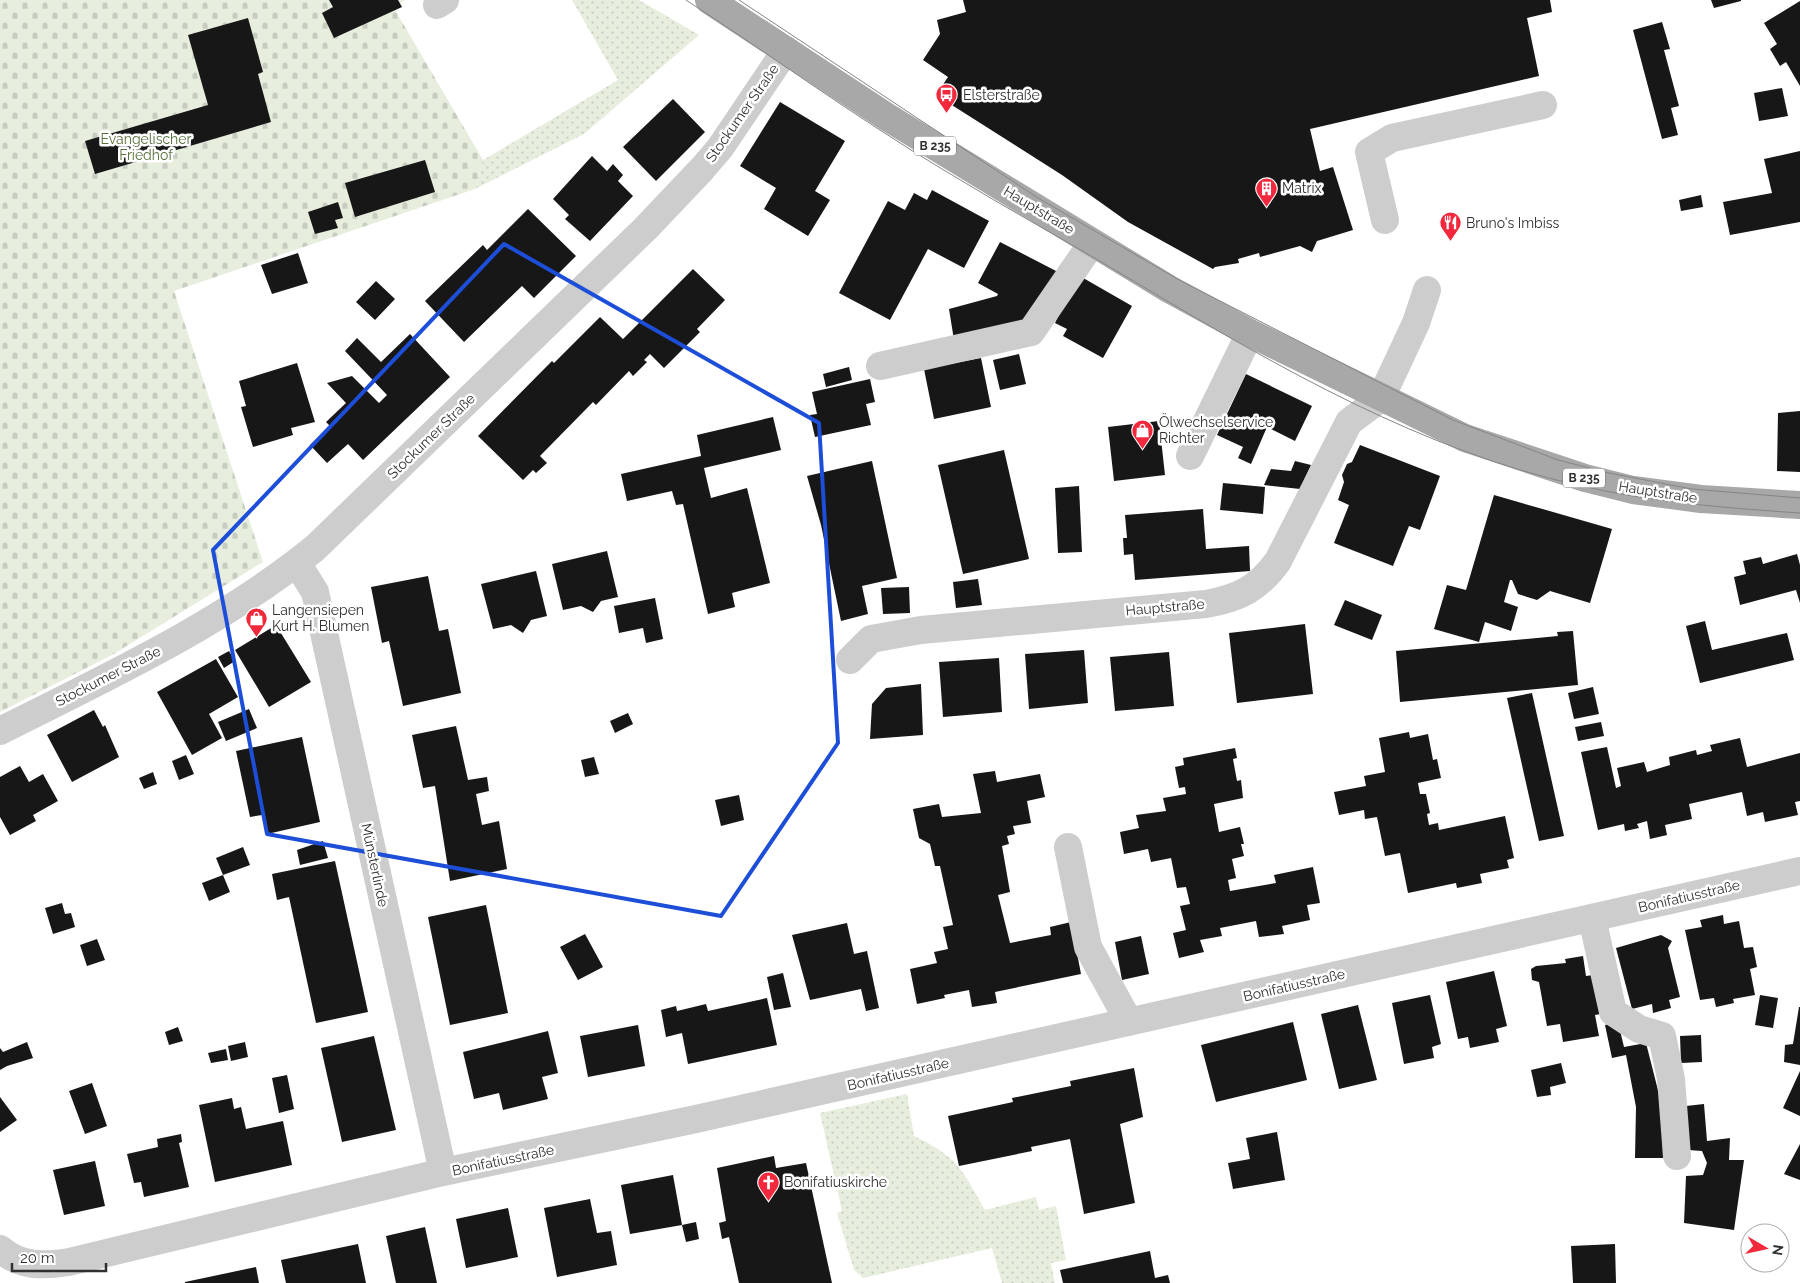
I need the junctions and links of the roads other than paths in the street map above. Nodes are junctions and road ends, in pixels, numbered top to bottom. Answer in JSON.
{"nodes":[{"id":1,"x":710,"y":0,"type":"edge"},
{"id":2,"x":786,"y":50,"type":"junction"},
{"id":3,"x":1543,"y":105,"type":"dead end"},
{"id":4,"x":1385,"y":220,"type":"dead end"},
{"id":5,"x":1092,"y":243,"type":"junction"},
{"id":6,"x":1427,"y":290,"type":"dead end"},
{"id":7,"x":1250,"y":333,"type":"junction"},
{"id":8,"x":880,"y":366,"type":"dead end"},
{"id":9,"x":1381,"y":398,"type":"junction"},
{"id":10,"x":1190,"y":456,"type":"dead end"},
{"id":11,"x":1800,"y":505,"type":"edge"},
{"id":12,"x":297,"y":562,"type":"junction"},
{"id":13,"x":850,"y":660,"type":"dead end"},
{"id":14,"x":0,"y":730,"type":"edge"},
{"id":15,"x":1068,"y":847,"type":"dead end"},
{"id":16,"x":1800,"y":871,"type":"edge"},
{"id":17,"x":1592,"y":918,"type":"junction"},
{"id":18,"x":1129,"y":1022,"type":"junction"},
{"id":19,"x":1677,"y":1156,"type":"dead end"},
{"id":20,"x":443,"y":1172,"type":"junction"},
{"id":21,"x":0,"y":1249,"type":"edge"}],
"edges":[{"from":1,"to":2,"type":"main road","name":"Hauptstraße","number":"B 235"},
{"from":2,"to":5,"type":"main road","name":"Hauptstraße","number":"B 235"},
{"from":2,"to":12,"type":"street","name":"Stockumer Straße"},
{"from":3,"to":4,"type":"street"},
{"from":5,"to":7,"type":"main road","name":"Hauptstraße","number":"B 235"},
{"from":5,"to":8,"type":"street"},
{"from":6,"to":9,"type":"street"},
{"from":7,"to":9,"type":"main road","name":"Hauptstraße","number":"B 235"},
{"from":7,"to":10,"type":"street"},
{"from":9,"to":11,"type":"main road","name":"Hauptstraße","number":"B 235"},
{"from":9,"to":13,"type":"street","name":"Hauptstraße"},
{"from":12,"to":14,"type":"street","name":"Stockumer Straße"},
{"from":12,"to":20,"type":"street","name":"Münsterlinde"},
{"from":15,"to":18,"type":"street"},
{"from":16,"to":17,"type":"street","name":"Bonifatiusstraße"},
{"from":17,"to":18,"type":"street","name":"Bonifatiusstraße"},
{"from":17,"to":19,"type":"street"},
{"from":18,"to":20,"type":"street","name":"Bonifatiusstraße"},
{"from":20,"to":21,"type":"street","name":"Bonifatiusstraße"}]}
